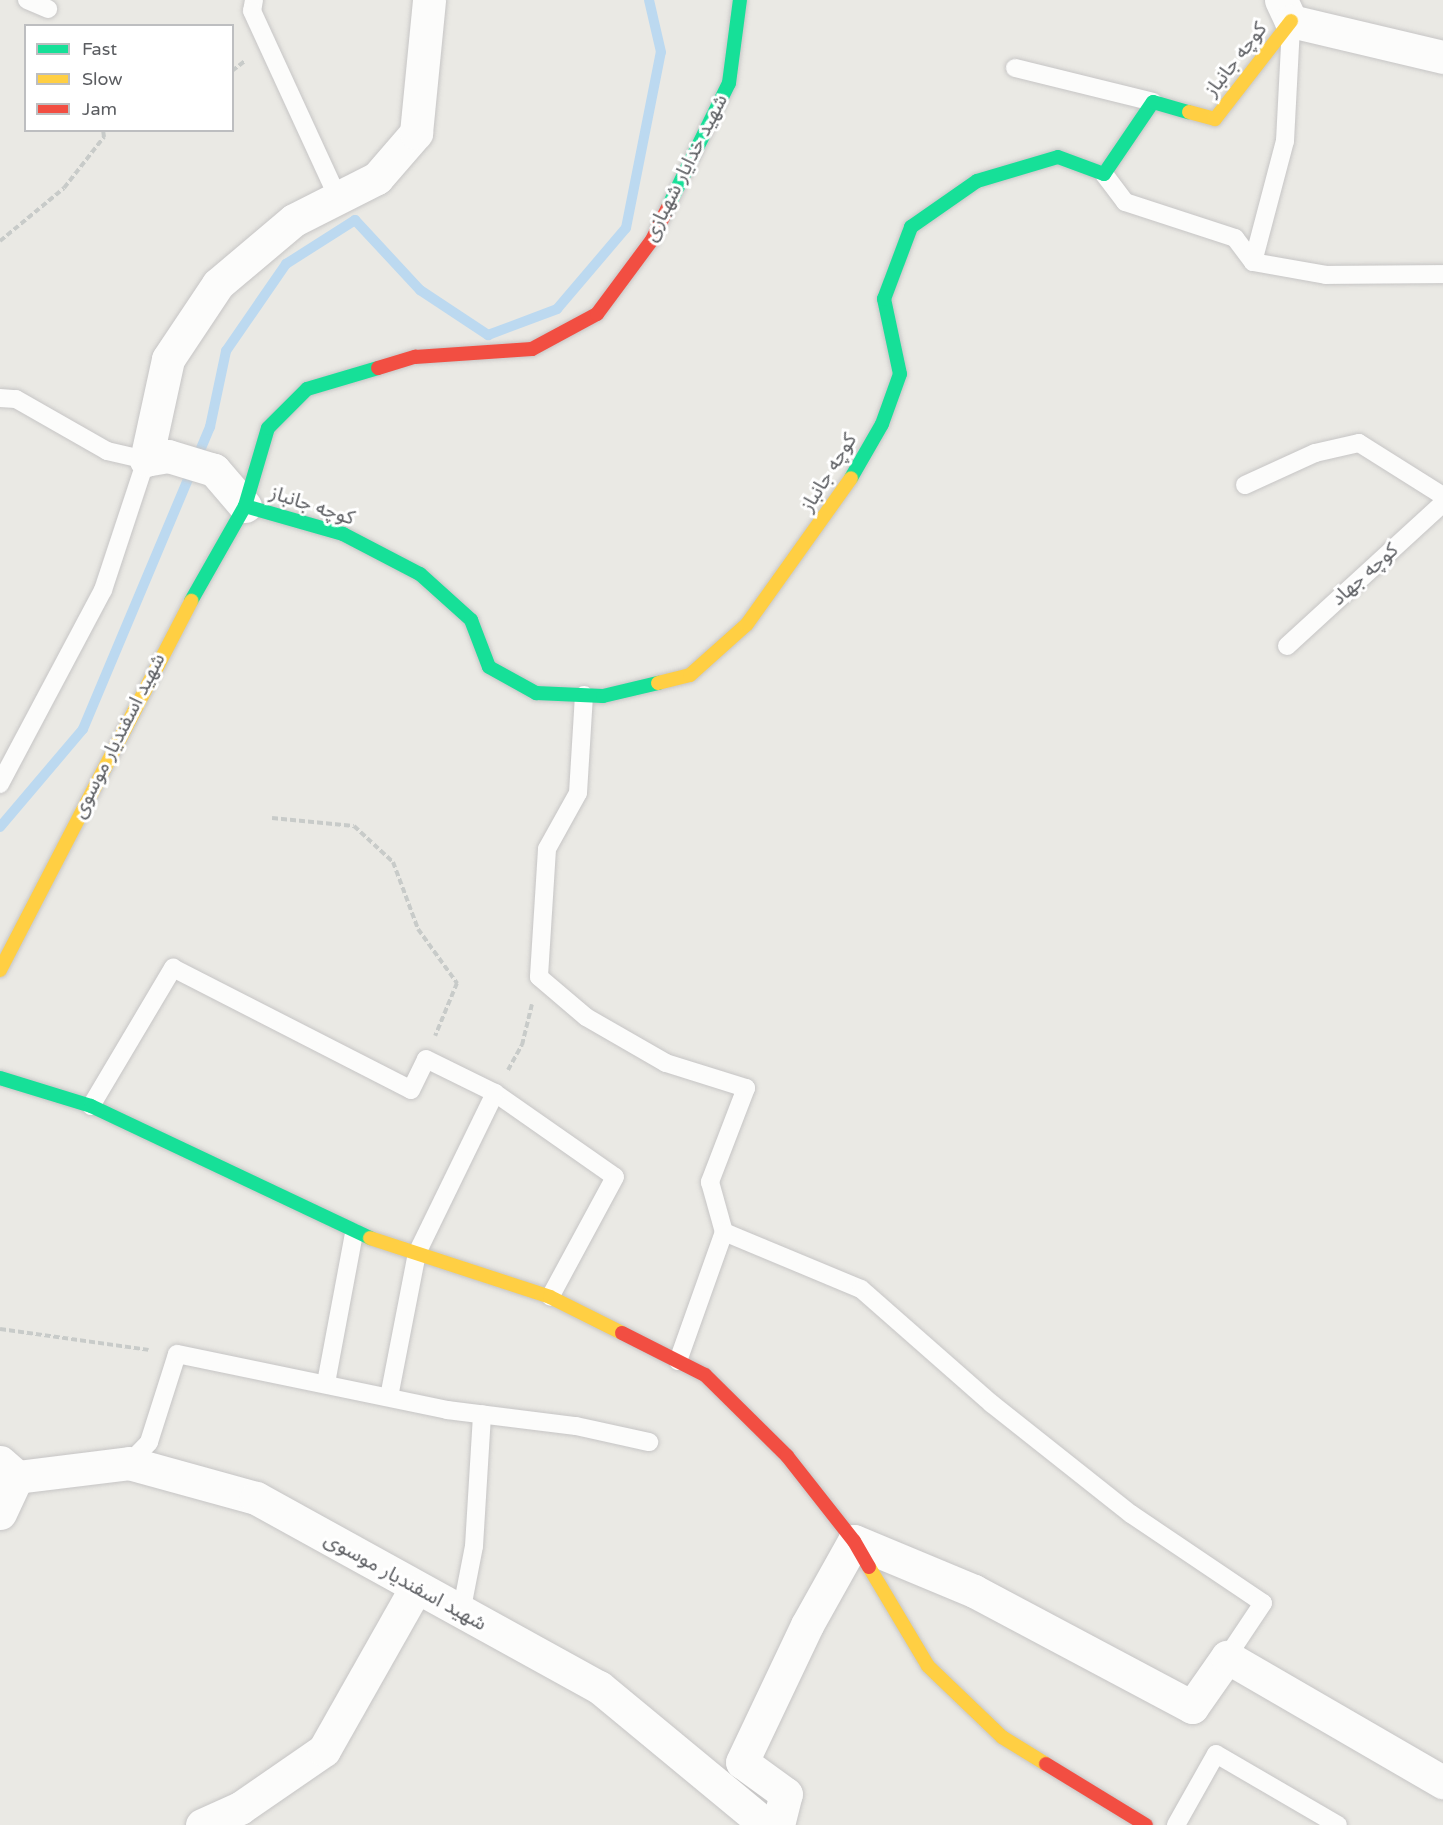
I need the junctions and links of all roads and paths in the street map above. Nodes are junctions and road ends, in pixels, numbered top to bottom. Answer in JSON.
{"nodes":[{"id":1,"x":27,"y":0,"type":"edge"},
{"id":2,"x":254,"y":0,"type":"edge"},
{"id":3,"x":429,"y":0,"type":"edge"},
{"id":4,"x":740,"y":0,"type":"edge"},
{"id":5,"x":48,"y":9,"type":"dead end"},
{"id":6,"x":1286,"y":11,"type":"edge"},
{"id":7,"x":1443,"y":57,"type":"edge"},
{"id":8,"x":1014,"y":68,"type":"dead end"},
{"id":9,"x":1153,"y":102,"type":"junction"},
{"id":10,"x":103,"y":132,"type":"edge"},
{"id":11,"x":1104,"y":174,"type":"junction"},
{"id":12,"x":338,"y":198,"type":"junction"},
{"id":13,"x":0,"y":241,"type":"edge"},
{"id":14,"x":1253,"y":262,"type":"junction"},
{"id":15,"x":1443,"y":274,"type":"edge"},
{"id":16,"x":0,"y":398,"type":"edge"},
{"id":17,"x":157,"y":458,"type":"junction"},
{"id":18,"x":1245,"y":485,"type":"dead end"},
{"id":19,"x":1443,"y":496,"type":"edge"},
{"id":20,"x":1443,"y":503,"type":"edge"},
{"id":21,"x":245,"y":506,"type":"junction"},
{"id":22,"x":1287,"y":646,"type":"dead end"},
{"id":23,"x":584,"y":695,"type":"junction"},
{"id":24,"x":0,"y":784,"type":"edge"},
{"id":25,"x":272,"y":818,"type":"dead end"},
{"id":26,"x":0,"y":970,"type":"edge"},
{"id":27,"x":539,"y":977,"type":"junction"},
{"id":28,"x":426,"y":1059,"type":"junction"},
{"id":29,"x":0,"y":1078,"type":"edge"},
{"id":30,"x":495,"y":1092,"type":"junction"},
{"id":31,"x":91,"y":1107,"type":"junction"},
{"id":32,"x":724,"y":1232,"type":"junction"},
{"id":33,"x":354,"y":1233,"type":"junction"},
{"id":34,"x":417,"y":1253,"type":"junction"},
{"id":35,"x":550,"y":1297,"type":"junction"},
{"id":36,"x":0,"y":1329,"type":"edge"},
{"id":37,"x":177,"y":1354,"type":"junction"},
{"id":38,"x":678,"y":1361,"type":"junction"},
{"id":39,"x":326,"y":1383,"type":"junction"},
{"id":40,"x":389,"y":1397,"type":"junction"},
{"id":41,"x":482,"y":1414,"type":"junction"},
{"id":42,"x":649,"y":1442,"type":"dead end"},
{"id":43,"x":129,"y":1463,"type":"junction"},
{"id":44,"x":9,"y":1470,"type":"edge"},
{"id":45,"x":0,"y":1513,"type":"edge"},
{"id":46,"x":854,"y":1541,"type":"junction"},
{"id":47,"x":415,"y":1589,"type":"junction"},
{"id":48,"x":461,"y":1613,"type":"junction"},
{"id":49,"x":1227,"y":1658,"type":"junction"},
{"id":50,"x":1443,"y":1782,"type":"edge"},
{"id":51,"x":202,"y":1825,"type":"edge"},
{"id":52,"x":766,"y":1825,"type":"edge"},
{"id":53,"x":778,"y":1825,"type":"edge"},
{"id":54,"x":1146,"y":1825,"type":"edge"},
{"id":55,"x":1176,"y":1825,"type":"edge"},
{"id":56,"x":1338,"y":1825,"type":"edge"}],
"edges":[{"from":1,"to":5,"type":"lane"},
{"from":2,"to":12,"type":"lane"},
{"from":3,"to":12,"type":"street"},
{"from":4,"to":21,"type":"street","name":"شهید خدایار شهبازی"},
{"from":6,"to":7,"type":"street"},
{"from":6,"to":9,"type":"street","name":"کوچه جانباز"},
{"from":6,"to":14,"type":"lane"},
{"from":8,"to":9,"type":"lane"},
{"from":9,"to":11,"type":"street"},
{"from":10,"to":13,"type":"path"},
{"from":11,"to":14,"type":"lane"},
{"from":11,"to":23,"type":"street","name":"کوچه جانباز"},
{"from":12,"to":17,"type":"street"},
{"from":14,"to":15,"type":"lane"},
{"from":16,"to":17,"type":"lane"},
{"from":17,"to":21,"type":"street"},
{"from":17,"to":24,"type":"lane"},
{"from":18,"to":19,"type":"lane"},
{"from":20,"to":22,"type":"lane","name":"کوچه جهاد"},
{"from":21,"to":23,"type":"street","name":"کوچه جانباز"},
{"from":21,"to":26,"type":"street","name":"شهید اسفندیار موسوی"},
{"from":23,"to":27,"type":"lane"},
{"from":25,"to":28,"type":"path"},
{"from":27,"to":30,"type":"path"},
{"from":27,"to":32,"type":"lane"},
{"from":28,"to":30,"type":"lane"},
{"from":28,"to":31,"type":"lane"},
{"from":29,"to":31,"type":"street"},
{"from":30,"to":34,"type":"lane"},
{"from":30,"to":35,"type":"lane"},
{"from":31,"to":33,"type":"street"},
{"from":32,"to":38,"type":"lane"},
{"from":32,"to":49,"type":"lane"},
{"from":33,"to":34,"type":"street"},
{"from":33,"to":39,"type":"lane"},
{"from":34,"to":35,"type":"street"},
{"from":34,"to":40,"type":"lane"},
{"from":35,"to":38,"type":"street"},
{"from":36,"to":37,"type":"path"},
{"from":37,"to":39,"type":"lane"},
{"from":37,"to":43,"type":"lane"},
{"from":38,"to":46,"type":"street"},
{"from":39,"to":40,"type":"lane"},
{"from":40,"to":41,"type":"lane"},
{"from":41,"to":42,"type":"lane"},
{"from":41,"to":48,"type":"lane"},
{"from":43,"to":44,"type":"street","name":"شهید اسفندیار موسوی"},
{"from":43,"to":47,"type":"street","name":"شهید اسفندیار موسوی"},
{"from":44,"to":45,"type":"street"},
{"from":46,"to":49,"type":"street"},
{"from":46,"to":53,"type":"street"},
{"from":46,"to":54,"type":"street"},
{"from":47,"to":48,"type":"street","name":"شهید اسفندیار موسوی"},
{"from":47,"to":51,"type":"street"},
{"from":48,"to":52,"type":"street","name":"شهید اسفندیار موسوی"},
{"from":49,"to":50,"type":"street"},
{"from":55,"to":56,"type":"lane"}]}
